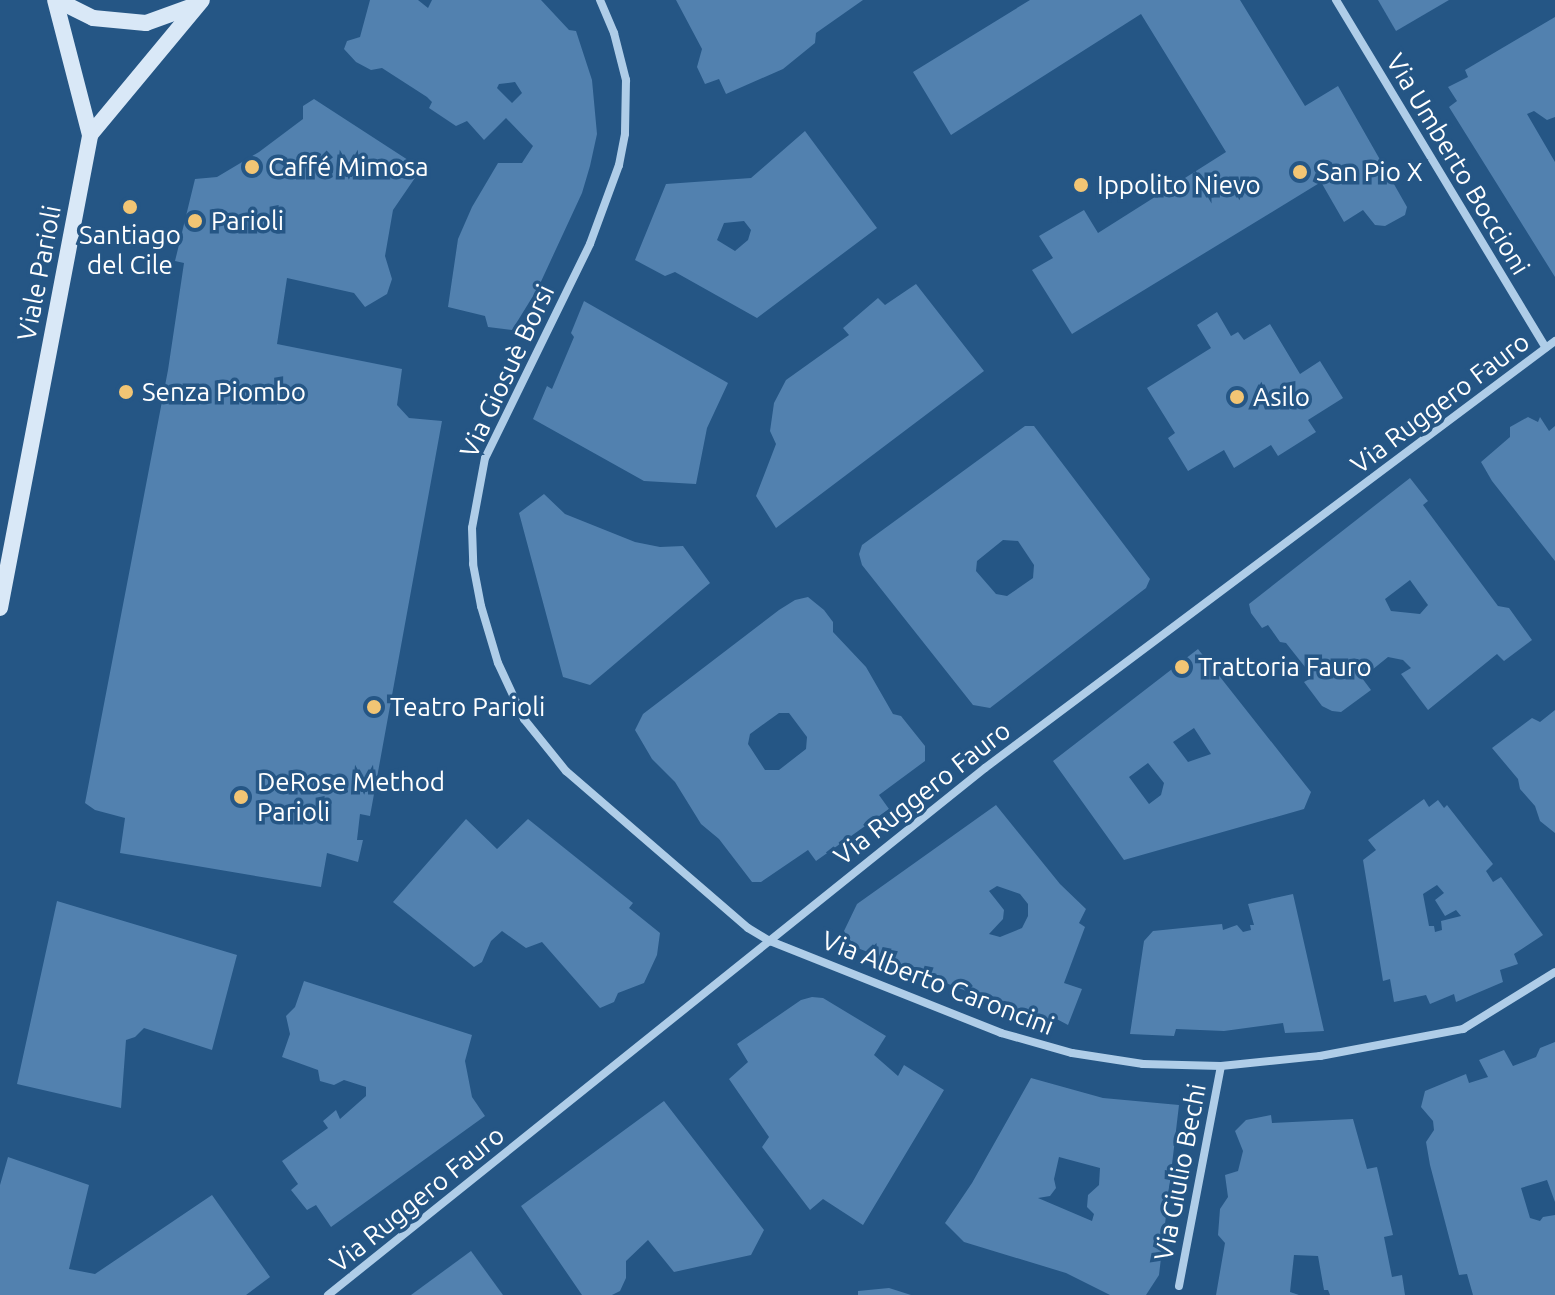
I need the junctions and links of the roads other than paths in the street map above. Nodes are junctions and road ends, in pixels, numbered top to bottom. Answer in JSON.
{"nodes":[{"id":1,"x":56,"y":0,"type":"edge"},
{"id":2,"x":600,"y":0,"type":"edge"},
{"id":3,"x":1336,"y":0,"type":"edge"},
{"id":4,"x":200,"y":2,"type":"edge"},
{"id":5,"x":90,"y":135,"type":"junction"},
{"id":6,"x":1555,"y":341,"type":"edge"},
{"id":7,"x":1546,"y":348,"type":"junction"},
{"id":8,"x":0,"y":608,"type":"edge"},
{"id":9,"x":770,"y":941,"type":"junction"},
{"id":10,"x":1555,"y":972,"type":"edge"},
{"id":11,"x":1221,"y":1066,"type":"junction"},
{"id":12,"x":1179,"y":1286,"type":"dead end"},
{"id":13,"x":328,"y":1295,"type":"edge"}],
"edges":[{"from":1,"to":4,"type":"main road"},
{"from":1,"to":5,"type":"main road"},
{"from":2,"to":9,"type":"street","name":"Via Giosuè Borsi"},
{"from":3,"to":7,"type":"street","name":"Via Umberto Boccioni"},
{"from":4,"to":5,"type":"main road"},
{"from":5,"to":8,"type":"main road","name":"Viale Parioli"},
{"from":6,"to":7,"type":"street","name":"Via Ruggero Fauro"},
{"from":7,"to":9,"type":"street","name":"Via Ruggero Fauro"},
{"from":9,"to":11,"type":"street","name":"Via Alberto Caroncini"},
{"from":9,"to":13,"type":"street","name":"Via Ruggero Fauro"},
{"from":10,"to":11,"type":"street","name":"Via Alberto Caroncini"},
{"from":11,"to":12,"type":"street","name":"Via Giulio Bechi"}]}
